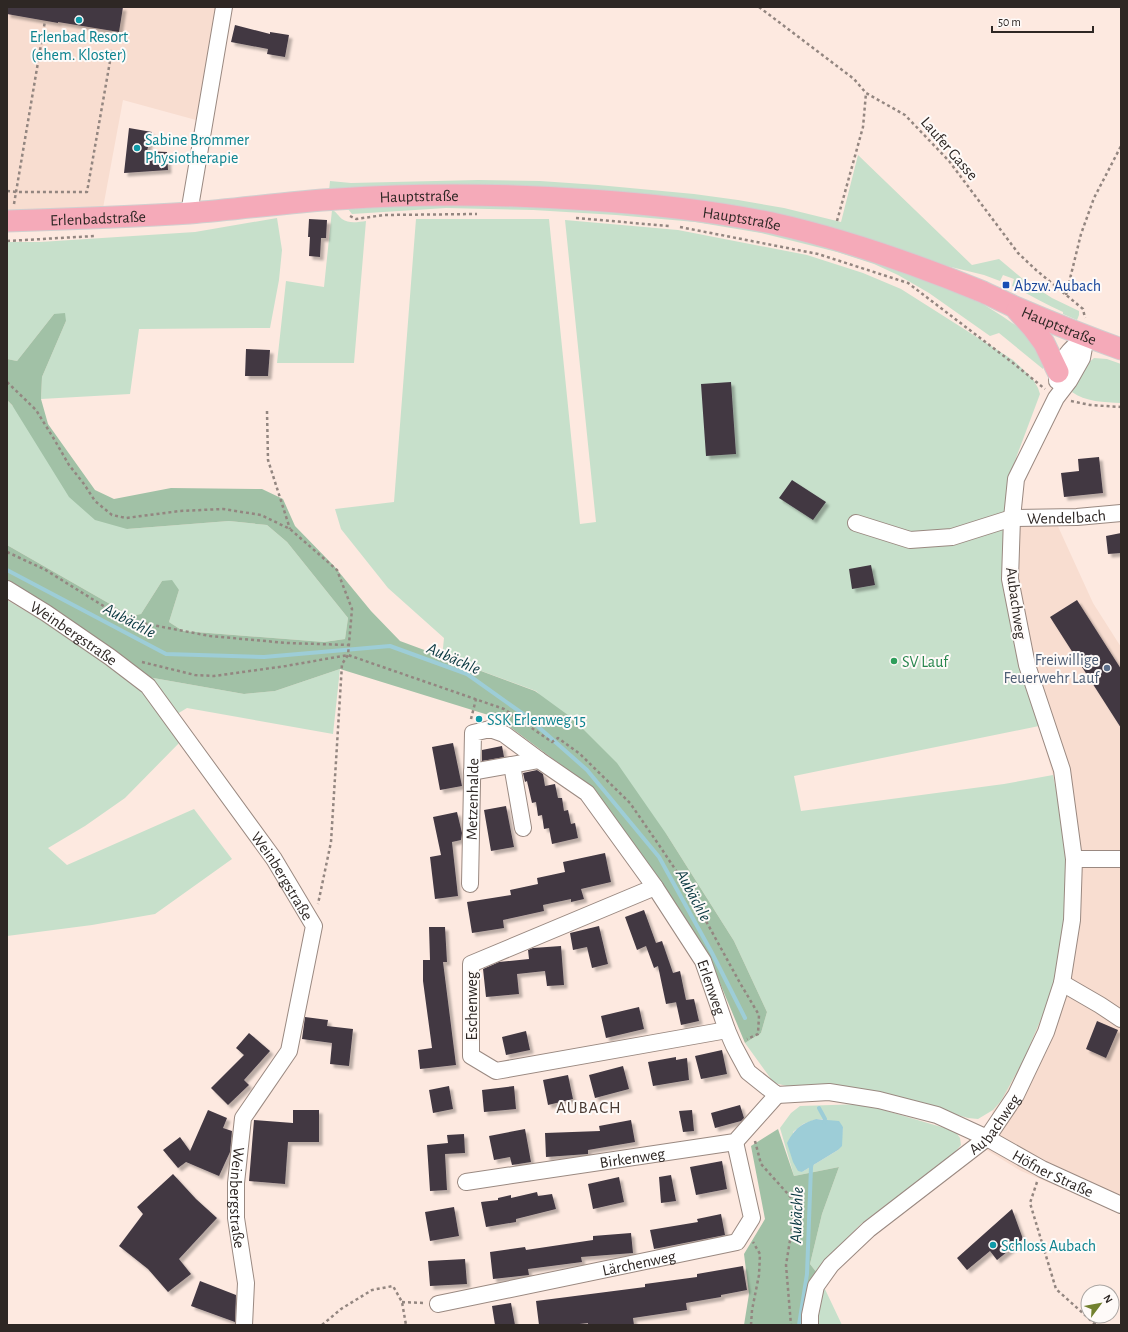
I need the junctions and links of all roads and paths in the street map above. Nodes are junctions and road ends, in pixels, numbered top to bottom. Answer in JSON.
{"nodes":[{"id":1,"x":759,"y":7,"type":"edge"},
{"id":2,"x":220,"y":9,"type":"edge"},
{"id":3,"x":45,"y":21,"type":"dead end"},
{"id":4,"x":112,"y":50,"type":"dead end"},
{"id":5,"x":866,"y":93,"type":"junction"},
{"id":6,"x":1121,"y":146,"type":"edge"},
{"id":7,"x":7,"y":190,"type":"edge"},
{"id":8,"x":17,"y":192,"type":"junction"},
{"id":9,"x":340,"y":198,"type":"junction"},
{"id":10,"x":189,"y":213,"type":"junction"},
{"id":11,"x":483,"y":214,"type":"dead end"},
{"id":12,"x":576,"y":218,"type":"dead end"},
{"id":13,"x":9,"y":221,"type":"edge"},
{"id":14,"x":837,"y":221,"type":"dead end"},
{"id":15,"x":1066,"y":295,"type":"junction"},
{"id":16,"x":1014,"y":306,"type":"junction"},
{"id":17,"x":1086,"y":337,"type":"junction"},
{"id":18,"x":1121,"y":349,"type":"edge"},
{"id":19,"x":1058,"y":372,"type":"junction"},
{"id":20,"x":7,"y":382,"type":"edge"},
{"id":21,"x":1056,"y":398,"type":"junction"},
{"id":22,"x":1121,"y":407,"type":"edge"},
{"id":23,"x":267,"y":411,"type":"dead end"},
{"id":24,"x":1121,"y":513,"type":"edge"},
{"id":25,"x":1012,"y":518,"type":"junction"},
{"id":26,"x":856,"y":523,"type":"dead end"},
{"id":27,"x":290,"y":529,"type":"junction"},
{"id":28,"x":7,"y":552,"type":"edge"},
{"id":29,"x":7,"y":589,"type":"edge"},
{"id":30,"x":349,"y":645,"type":"junction"},
{"id":31,"x":348,"y":655,"type":"junction"},
{"id":32,"x":140,"y":662,"type":"dead end"},
{"id":33,"x":476,"y":699,"type":"junction"},
{"id":34,"x":473,"y":734,"type":"junction"},
{"id":35,"x":539,"y":760,"type":"junction"},
{"id":36,"x":512,"y":765,"type":"junction"},
{"id":37,"x":472,"y":772,"type":"junction"},
{"id":38,"x":523,"y":828,"type":"dead end"},
{"id":39,"x":1074,"y":859,"type":"junction"},
{"id":40,"x":1121,"y":859,"type":"edge"},
{"id":41,"x":470,"y":884,"type":"dead end"},
{"id":42,"x":655,"y":887,"type":"junction"},
{"id":43,"x":314,"y":926,"type":"junction"},
{"id":44,"x":1062,"y":983,"type":"junction"},
{"id":45,"x":1121,"y":1019,"type":"edge"},
{"id":46,"x":727,"y":1030,"type":"junction"},
{"id":47,"x":734,"y":1046,"type":"junction"},
{"id":48,"x":777,"y":1095,"type":"junction"},
{"id":49,"x":754,"y":1134,"type":"dead end"},
{"id":50,"x":987,"y":1138,"type":"junction"},
{"id":51,"x":735,"y":1142,"type":"junction"},
{"id":52,"x":1042,"y":1169,"type":"junction"},
{"id":53,"x":466,"y":1182,"type":"dead end"},
{"id":54,"x":1121,"y":1205,"type":"edge"},
{"id":55,"x":744,"y":1229,"type":"junction"},
{"id":56,"x":402,"y":1302,"type":"junction"},
{"id":57,"x":438,"y":1304,"type":"joint"},
{"id":58,"x":244,"y":1325,"type":"edge"},
{"id":59,"x":322,"y":1325,"type":"edge"},
{"id":60,"x":406,"y":1325,"type":"edge"},
{"id":61,"x":751,"y":1325,"type":"edge"},
{"id":62,"x":791,"y":1325,"type":"edge"},
{"id":63,"x":810,"y":1325,"type":"edge"},
{"id":64,"x":1096,"y":1325,"type":"edge"}],
"edges":[{"from":1,"to":5,"type":"path","name":"Laufer Gasse"},
{"from":2,"to":10,"type":"street"},
{"from":3,"to":8,"type":"path"},
{"from":4,"to":8,"type":"path"},
{"from":5,"to":14,"type":"path"},
{"from":5,"to":15,"type":"path","name":"Laufer Gasse"},
{"from":6,"to":15,"type":"path"},
{"from":7,"to":8,"type":"path"},
{"from":8,"to":13,"type":"path"},
{"from":9,"to":10,"type":"main road","name":"Erlenbadstraße"},
{"from":9,"to":11,"type":"path"},
{"from":9,"to":16,"type":"main road","name":"Hauptstraße"},
{"from":10,"to":13,"type":"main road","name":"Erlenbadstraße"},
{"from":12,"to":21,"type":"path"},
{"from":15,"to":17,"type":"path","name":"Laufer Gasse"},
{"from":16,"to":17,"type":"main road","name":"Hauptstraße"},
{"from":16,"to":19,"type":"main road"},
{"from":17,"to":18,"type":"main road","name":"Hauptstraße"},
{"from":17,"to":19,"type":"street","name":"Aubachweg"},
{"from":17,"to":21,"type":"street","name":"Aubachweg"},
{"from":19,"to":21,"type":"street","name":"Aubachweg"},
{"from":20,"to":27,"type":"path"},
{"from":21,"to":22,"type":"path"},
{"from":21,"to":25,"type":"street","name":"Aubachweg"},
{"from":23,"to":27,"type":"path"},
{"from":24,"to":25,"type":"street","name":"Wendelbach"},
{"from":25,"to":26,"type":"street","name":"Wendelbach"},
{"from":25,"to":39,"type":"street","name":"Aubachweg"},
{"from":27,"to":30,"type":"path"},
{"from":28,"to":30,"type":"path"},
{"from":29,"to":43,"type":"street","name":"Weinbergstraße"},
{"from":30,"to":31,"type":"path"},
{"from":31,"to":32,"type":"path"},
{"from":31,"to":33,"type":"path"},
{"from":31,"to":43,"type":"path"},
{"from":33,"to":34,"type":"path"},
{"from":33,"to":47,"type":"path"},
{"from":34,"to":35,"type":"street","name":"Erlenweg"},
{"from":34,"to":37,"type":"street","name":"Metzenhalde"},
{"from":35,"to":36,"type":"street"},
{"from":35,"to":42,"type":"street","name":"Erlenweg"},
{"from":36,"to":37,"type":"street"},
{"from":36,"to":38,"type":"street"},
{"from":37,"to":41,"type":"street","name":"Metzenhalde"},
{"from":39,"to":40,"type":"street"},
{"from":39,"to":44,"type":"street","name":"Aubachweg"},
{"from":42,"to":46,"type":"street","name":"Erlenweg"},
{"from":42,"to":46,"type":"street","name":"Eschenweg"},
{"from":43,"to":58,"type":"street","name":"Weinbergstraße"},
{"from":44,"to":45,"type":"street"},
{"from":44,"to":50,"type":"street","name":"Aubachweg"},
{"from":46,"to":47,"type":"street","name":"Erlenweg"},
{"from":47,"to":48,"type":"street","name":"Erlenweg"},
{"from":48,"to":50,"type":"street"},
{"from":48,"to":51,"type":"street"},
{"from":49,"to":62,"type":"path"},
{"from":50,"to":52,"type":"street","name":"Höfner Straße"},
{"from":50,"to":63,"type":"street","name":"Aubachweg"},
{"from":51,"to":53,"type":"street","name":"Birkenweg"},
{"from":51,"to":55,"type":"street","name":"Lärchenweg"},
{"from":52,"to":54,"type":"street","name":"Höfner Straße"},
{"from":52,"to":64,"type":"path"},
{"from":55,"to":57,"type":"street","name":"Lärchenweg"},
{"from":55,"to":61,"type":"path"},
{"from":56,"to":57,"type":"path"},
{"from":56,"to":59,"type":"path"},
{"from":56,"to":60,"type":"path"}]}
